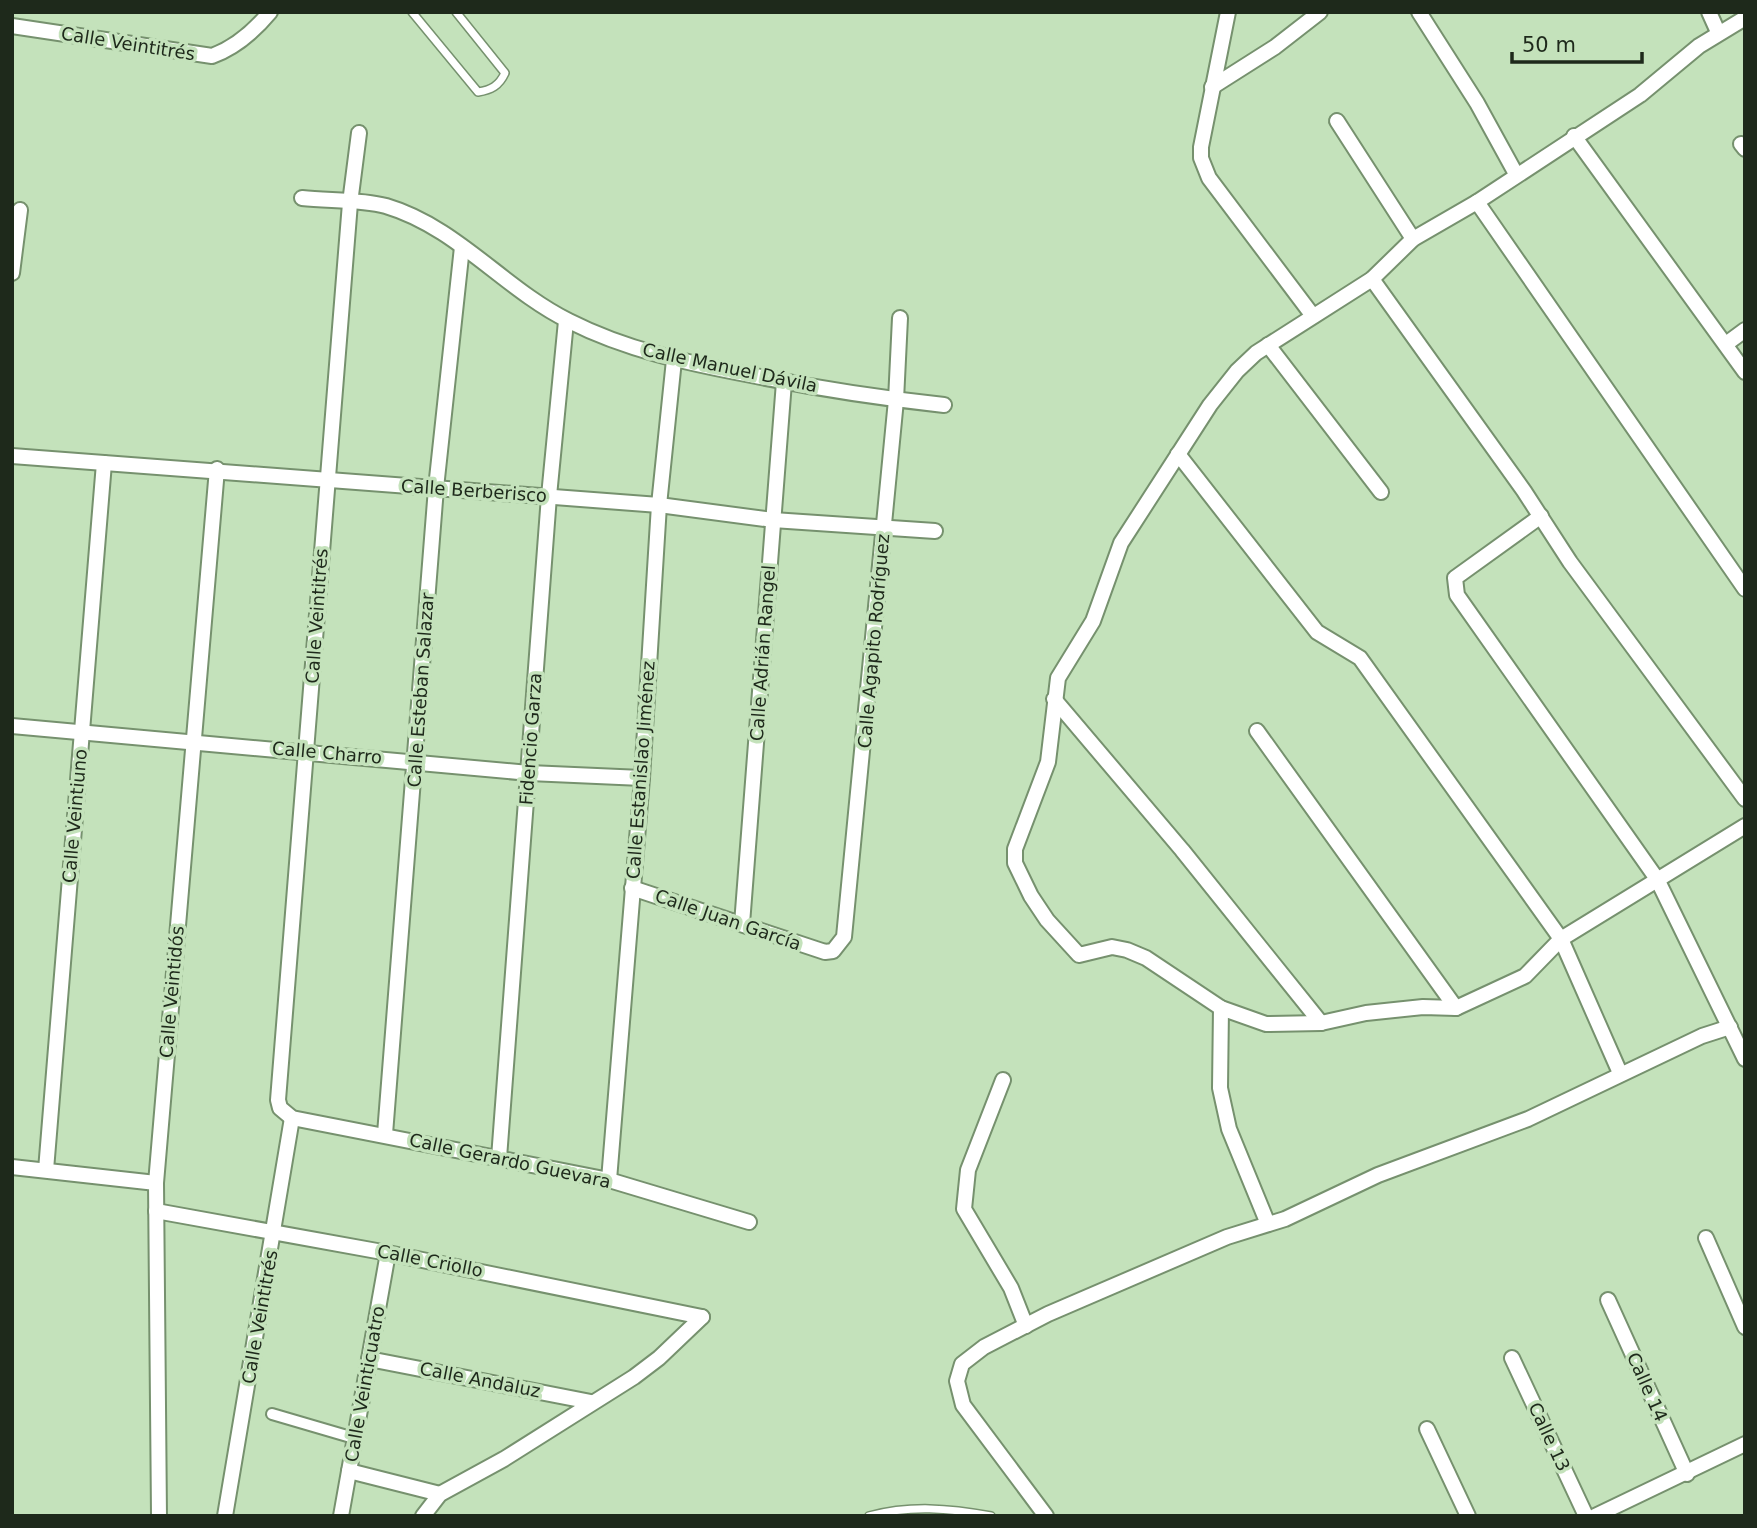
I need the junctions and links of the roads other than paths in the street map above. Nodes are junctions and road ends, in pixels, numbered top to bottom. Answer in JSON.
{"nodes":[{"id":1,"x":270,"y":12,"type":"edge"},
{"id":2,"x":412,"y":12,"type":"edge"},
{"id":3,"x":456,"y":12,"type":"edge"},
{"id":4,"x":1228,"y":12,"type":"edge"},
{"id":5,"x":1320,"y":12,"type":"edge"},
{"id":6,"x":1419,"y":12,"type":"edge"},
{"id":7,"x":1709,"y":12,"type":"edge"},
{"id":8,"x":1745,"y":18,"type":"edge"},
{"id":9,"x":12,"y":26,"type":"edge"},
{"id":10,"x":1718,"y":32,"type":"junction"},
{"id":11,"x":1212,"y":87,"type":"junction"},
{"id":12,"x":1337,"y":121,"type":"dead end"},
{"id":13,"x":359,"y":133,"type":"dead end"},
{"id":14,"x":1574,"y":136,"type":"junction"},
{"id":15,"x":1516,"y":174,"type":"junction"},
{"id":16,"x":302,"y":198,"type":"dead end"},
{"id":17,"x":1477,"y":202,"type":"junction"},
{"id":18,"x":350,"y":203,"type":"junction"},
{"id":19,"x":20,"y":211,"type":"dead end"},
{"id":20,"x":1413,"y":239,"type":"junction"},
{"id":21,"x":462,"y":247,"type":"junction"},
{"id":22,"x":12,"y":273,"type":"edge"},
{"id":23,"x":1372,"y":279,"type":"junction"},
{"id":24,"x":1313,"y":316,"type":"junction"},
{"id":25,"x":900,"y":318,"type":"dead end"},
{"id":26,"x":566,"y":321,"type":"junction"},
{"id":27,"x":1745,"y":330,"type":"edge"},
{"id":28,"x":1726,"y":344,"type":"junction"},
{"id":29,"x":1268,"y":345,"type":"junction"},
{"id":30,"x":674,"y":360,"type":"junction"},
{"id":31,"x":1745,"y":372,"type":"edge"},
{"id":32,"x":784,"y":382,"type":"junction"},
{"id":33,"x":896,"y":400,"type":"junction"},
{"id":34,"x":944,"y":405,"type":"dead end"},
{"id":35,"x":1178,"y":454,"type":"junction"},
{"id":36,"x":12,"y":456,"type":"edge"},
{"id":37,"x":104,"y":463,"type":"junction"},
{"id":38,"x":217,"y":470,"type":"junction"},
{"id":39,"x":327,"y":482,"type":"junction"},
{"id":40,"x":436,"y":488,"type":"junction"},
{"id":41,"x":1381,"y":492,"type":"dead end"},
{"id":42,"x":549,"y":496,"type":"junction"},
{"id":43,"x":660,"y":505,"type":"junction"},
{"id":44,"x":1541,"y":516,"type":"junction"},
{"id":45,"x":773,"y":520,"type":"junction"},
{"id":46,"x":884,"y":530,"type":"junction"},
{"id":47,"x":935,"y":531,"type":"dead end"},
{"id":48,"x":1745,"y":589,"type":"edge"},
{"id":49,"x":1054,"y":699,"type":"junction"},
{"id":50,"x":12,"y":726,"type":"edge"},
{"id":51,"x":82,"y":731,"type":"junction"},
{"id":52,"x":1257,"y":731,"type":"dead end"},
{"id":53,"x":193,"y":741,"type":"junction"},
{"id":54,"x":307,"y":751,"type":"junction"},
{"id":55,"x":416,"y":762,"type":"junction"},
{"id":56,"x":529,"y":773,"type":"junction"},
{"id":57,"x":642,"y":778,"type":"junction"},
{"id":58,"x":1745,"y":799,"type":"edge"},
{"id":59,"x":1745,"y":826,"type":"edge"},
{"id":60,"x":1657,"y":879,"type":"junction"},
{"id":61,"x":632,"y":888,"type":"junction"},
{"id":62,"x":742,"y":924,"type":"junction"},
{"id":63,"x":1560,"y":939,"type":"junction"},
{"id":64,"x":825,"y":952,"type":"joint"},
{"id":65,"x":1221,"y":1008,"type":"junction"},
{"id":66,"x":1456,"y":1009,"type":"junction"},
{"id":67,"x":1321,"y":1023,"type":"junction"},
{"id":68,"x":1730,"y":1027,"type":"junction"},
{"id":69,"x":1745,"y":1059,"type":"edge"},
{"id":70,"x":1620,"y":1073,"type":"junction"},
{"id":71,"x":1003,"y":1080,"type":"dead end"},
{"id":72,"x":292,"y":1118,"type":"junction"},
{"id":73,"x":385,"y":1134,"type":"junction"},
{"id":74,"x":499,"y":1158,"type":"junction"},
{"id":75,"x":12,"y":1167,"type":"edge"},
{"id":76,"x":46,"y":1170,"type":"junction"},
{"id":77,"x":609,"y":1181,"type":"junction"},
{"id":78,"x":156,"y":1182,"type":"junction"},
{"id":79,"x":156,"y":1211,"type":"junction"},
{"id":80,"x":749,"y":1222,"type":"dead end"},
{"id":81,"x":1268,"y":1224,"type":"junction"},
{"id":82,"x":276,"y":1231,"type":"junction"},
{"id":83,"x":1706,"y":1238,"type":"dead end"},
{"id":84,"x":388,"y":1253,"type":"junction"},
{"id":85,"x":1608,"y":1300,"type":"dead end"},
{"id":86,"x":1026,"y":1326,"type":"junction"},
{"id":87,"x":1745,"y":1327,"type":"edge"},
{"id":88,"x":1512,"y":1358,"type":"dead end"},
{"id":89,"x":369,"y":1359,"type":"junction"},
{"id":90,"x":591,"y":1402,"type":"junction"},
{"id":91,"x":272,"y":1414,"type":"dead end"},
{"id":92,"x":1427,"y":1429,"type":"dead end"},
{"id":93,"x":354,"y":1438,"type":"junction"},
{"id":94,"x":1745,"y":1444,"type":"edge"},
{"id":95,"x":349,"y":1471,"type":"junction"},
{"id":96,"x":1687,"y":1474,"type":"junction"},
{"id":97,"x":440,"y":1494,"type":"junction"},
{"id":98,"x":159,"y":1516,"type":"edge"},
{"id":99,"x":225,"y":1516,"type":"edge"},
{"id":100,"x":341,"y":1516,"type":"edge"},
{"id":101,"x":423,"y":1516,"type":"edge"},
{"id":102,"x":869,"y":1516,"type":"edge"},
{"id":103,"x":991,"y":1516,"type":"edge"},
{"id":104,"x":1046,"y":1516,"type":"edge"},
{"id":105,"x":1468,"y":1516,"type":"edge"},
{"id":106,"x":1586,"y":1516,"type":"edge"},
{"id":107,"x":1595,"y":1516,"type":"edge"}],
"edges":[{"from":1,"to":9,"type":"street","name":"Calle Veintitrés"},
{"from":2,"to":3,"type":"lane"},
{"from":4,"to":11,"type":"street"},
{"from":5,"to":11,"type":"street"},
{"from":6,"to":15,"type":"street"},
{"from":7,"to":10,"type":"street"},
{"from":8,"to":10,"type":"street"},
{"from":10,"to":14,"type":"street"},
{"from":11,"to":24,"type":"street"},
{"from":12,"to":20,"type":"street"},
{"from":13,"to":18,"type":"street","name":"Calle Veintitrés"},
{"from":14,"to":15,"type":"street"},
{"from":14,"to":28,"type":"street"},
{"from":15,"to":17,"type":"street"},
{"from":16,"to":18,"type":"street","name":"Calle Manuel Dávila"},
{"from":17,"to":20,"type":"street"},
{"from":17,"to":48,"type":"street"},
{"from":18,"to":21,"type":"street","name":"Calle Manuel Dávila"},
{"from":18,"to":39,"type":"street","name":"Calle Veintitrés"},
{"from":19,"to":22,"type":"street"},
{"from":20,"to":23,"type":"street"},
{"from":21,"to":26,"type":"street","name":"Calle Manuel Dávila"},
{"from":21,"to":40,"type":"street","name":"Calle Esteban Salazar"},
{"from":23,"to":24,"type":"street"},
{"from":23,"to":44,"type":"street"},
{"from":24,"to":29,"type":"street"},
{"from":25,"to":33,"type":"street","name":"Calle Agapito Rodríguez"},
{"from":26,"to":30,"type":"street","name":"Calle Manuel Dávila"},
{"from":26,"to":42,"type":"street","name":"Fidencio Garza"},
{"from":27,"to":28,"type":"street"},
{"from":28,"to":31,"type":"street"},
{"from":29,"to":35,"type":"street"},
{"from":29,"to":41,"type":"street"},
{"from":30,"to":32,"type":"street","name":"Calle Manuel Dávila"},
{"from":30,"to":43,"type":"street","name":"Calle Estanislao Jiménez"},
{"from":32,"to":33,"type":"street","name":"Calle Manuel Dávila"},
{"from":32,"to":45,"type":"street","name":"Calle Adrián Rangel"},
{"from":33,"to":34,"type":"street","name":"Calle Manuel Dávila"},
{"from":33,"to":46,"type":"street","name":"Calle Agapito Rodríguez"},
{"from":35,"to":49,"type":"street"},
{"from":35,"to":63,"type":"street"},
{"from":36,"to":37,"type":"street","name":"Calle Berberisco"},
{"from":37,"to":38,"type":"street","name":"Calle Berberisco"},
{"from":37,"to":51,"type":"street","name":"Calle Veintiuno"},
{"from":38,"to":39,"type":"street","name":"Calle Berberisco"},
{"from":38,"to":53,"type":"street","name":"Calle Veintidós"},
{"from":39,"to":40,"type":"street","name":"Calle Berberisco"},
{"from":39,"to":54,"type":"street","name":"Calle Veintitrés"},
{"from":40,"to":42,"type":"street","name":"Calle Berberisco"},
{"from":40,"to":55,"type":"street","name":"Calle Esteban Salazar"},
{"from":42,"to":43,"type":"street","name":"Calle Berberisco"},
{"from":42,"to":56,"type":"street","name":"Fidencio Garza"},
{"from":43,"to":45,"type":"street","name":"Calle Berberisco"},
{"from":43,"to":57,"type":"street","name":"Calle Estanislao Jiménez"},
{"from":44,"to":58,"type":"street"},
{"from":44,"to":60,"type":"street"},
{"from":45,"to":46,"type":"street","name":"Calle Berberisco"},
{"from":45,"to":62,"type":"street","name":"Calle Adrián Rangel"},
{"from":46,"to":47,"type":"street","name":"Calle Berberisco"},
{"from":46,"to":64,"type":"street","name":"Calle Agapito Rodríguez"},
{"from":49,"to":65,"type":"street"},
{"from":49,"to":67,"type":"street"},
{"from":50,"to":51,"type":"street","name":"Calle Charro"},
{"from":51,"to":53,"type":"street","name":"Calle Charro"},
{"from":51,"to":76,"type":"street","name":"Calle Veintiuno"},
{"from":52,"to":66,"type":"street"},
{"from":53,"to":54,"type":"street","name":"Calle Charro"},
{"from":53,"to":78,"type":"street","name":"Calle Veintidós"},
{"from":54,"to":55,"type":"street","name":"Calle Charro"},
{"from":54,"to":72,"type":"street","name":"Calle Veintitrés"},
{"from":55,"to":56,"type":"street","name":"Calle Charro"},
{"from":55,"to":73,"type":"street","name":"Calle Esteban Salazar"},
{"from":56,"to":57,"type":"street","name":"Calle Charro"},
{"from":56,"to":74,"type":"street","name":"Fidencio Garza"},
{"from":57,"to":61,"type":"street","name":"Calle Estanislao Jiménez"},
{"from":59,"to":60,"type":"street"},
{"from":60,"to":63,"type":"street"},
{"from":60,"to":68,"type":"street"},
{"from":61,"to":62,"type":"street","name":"Calle Juan García"},
{"from":61,"to":77,"type":"street","name":"Calle Estanislao Jiménez"},
{"from":62,"to":64,"type":"street","name":"Calle Juan García"},
{"from":63,"to":66,"type":"street"},
{"from":63,"to":70,"type":"street"},
{"from":65,"to":67,"type":"street"},
{"from":65,"to":81,"type":"street"},
{"from":66,"to":67,"type":"street"},
{"from":68,"to":69,"type":"street"},
{"from":68,"to":70,"type":"street"},
{"from":70,"to":81,"type":"street"},
{"from":71,"to":86,"type":"street"},
{"from":72,"to":73,"type":"street","name":"Calle Gerardo Guevara"},
{"from":72,"to":82,"type":"street","name":"Calle Veintitrés"},
{"from":73,"to":74,"type":"street","name":"Calle Gerardo Guevara"},
{"from":74,"to":77,"type":"street","name":"Calle Gerardo Guevara"},
{"from":75,"to":76,"type":"street"},
{"from":76,"to":78,"type":"street"},
{"from":77,"to":80,"type":"street","name":"Calle Gerardo Guevara"},
{"from":78,"to":79,"type":"street","name":"Calle Veintidós"},
{"from":79,"to":82,"type":"street","name":"Calle Criollo"},
{"from":79,"to":98,"type":"street","name":"Calle Veintidós"},
{"from":81,"to":86,"type":"street"},
{"from":82,"to":84,"type":"street","name":"Calle Criollo"},
{"from":82,"to":99,"type":"street","name":"Calle Veintitrés"},
{"from":83,"to":87,"type":"street"},
{"from":84,"to":89,"type":"street","name":"Calle Veinticuatro"},
{"from":84,"to":90,"type":"street","name":"Calle Criollo"},
{"from":85,"to":96,"type":"street","name":"Calle 14"},
{"from":86,"to":104,"type":"street"},
{"from":88,"to":106,"type":"street","name":"Calle 13"},
{"from":89,"to":90,"type":"street","name":"Calle Andaluz"},
{"from":89,"to":93,"type":"street","name":"Calle Veinticuatro"},
{"from":90,"to":97,"type":"street"},
{"from":91,"to":93,"type":"street"},
{"from":92,"to":105,"type":"street"},
{"from":93,"to":95,"type":"street","name":"Calle Veinticuatro"},
{"from":94,"to":96,"type":"street"},
{"from":95,"to":97,"type":"street"},
{"from":95,"to":100,"type":"street","name":"Calle Veinticuatro"},
{"from":96,"to":107,"type":"street"},
{"from":97,"to":101,"type":"street"},
{"from":102,"to":103,"type":"lane"}]}
